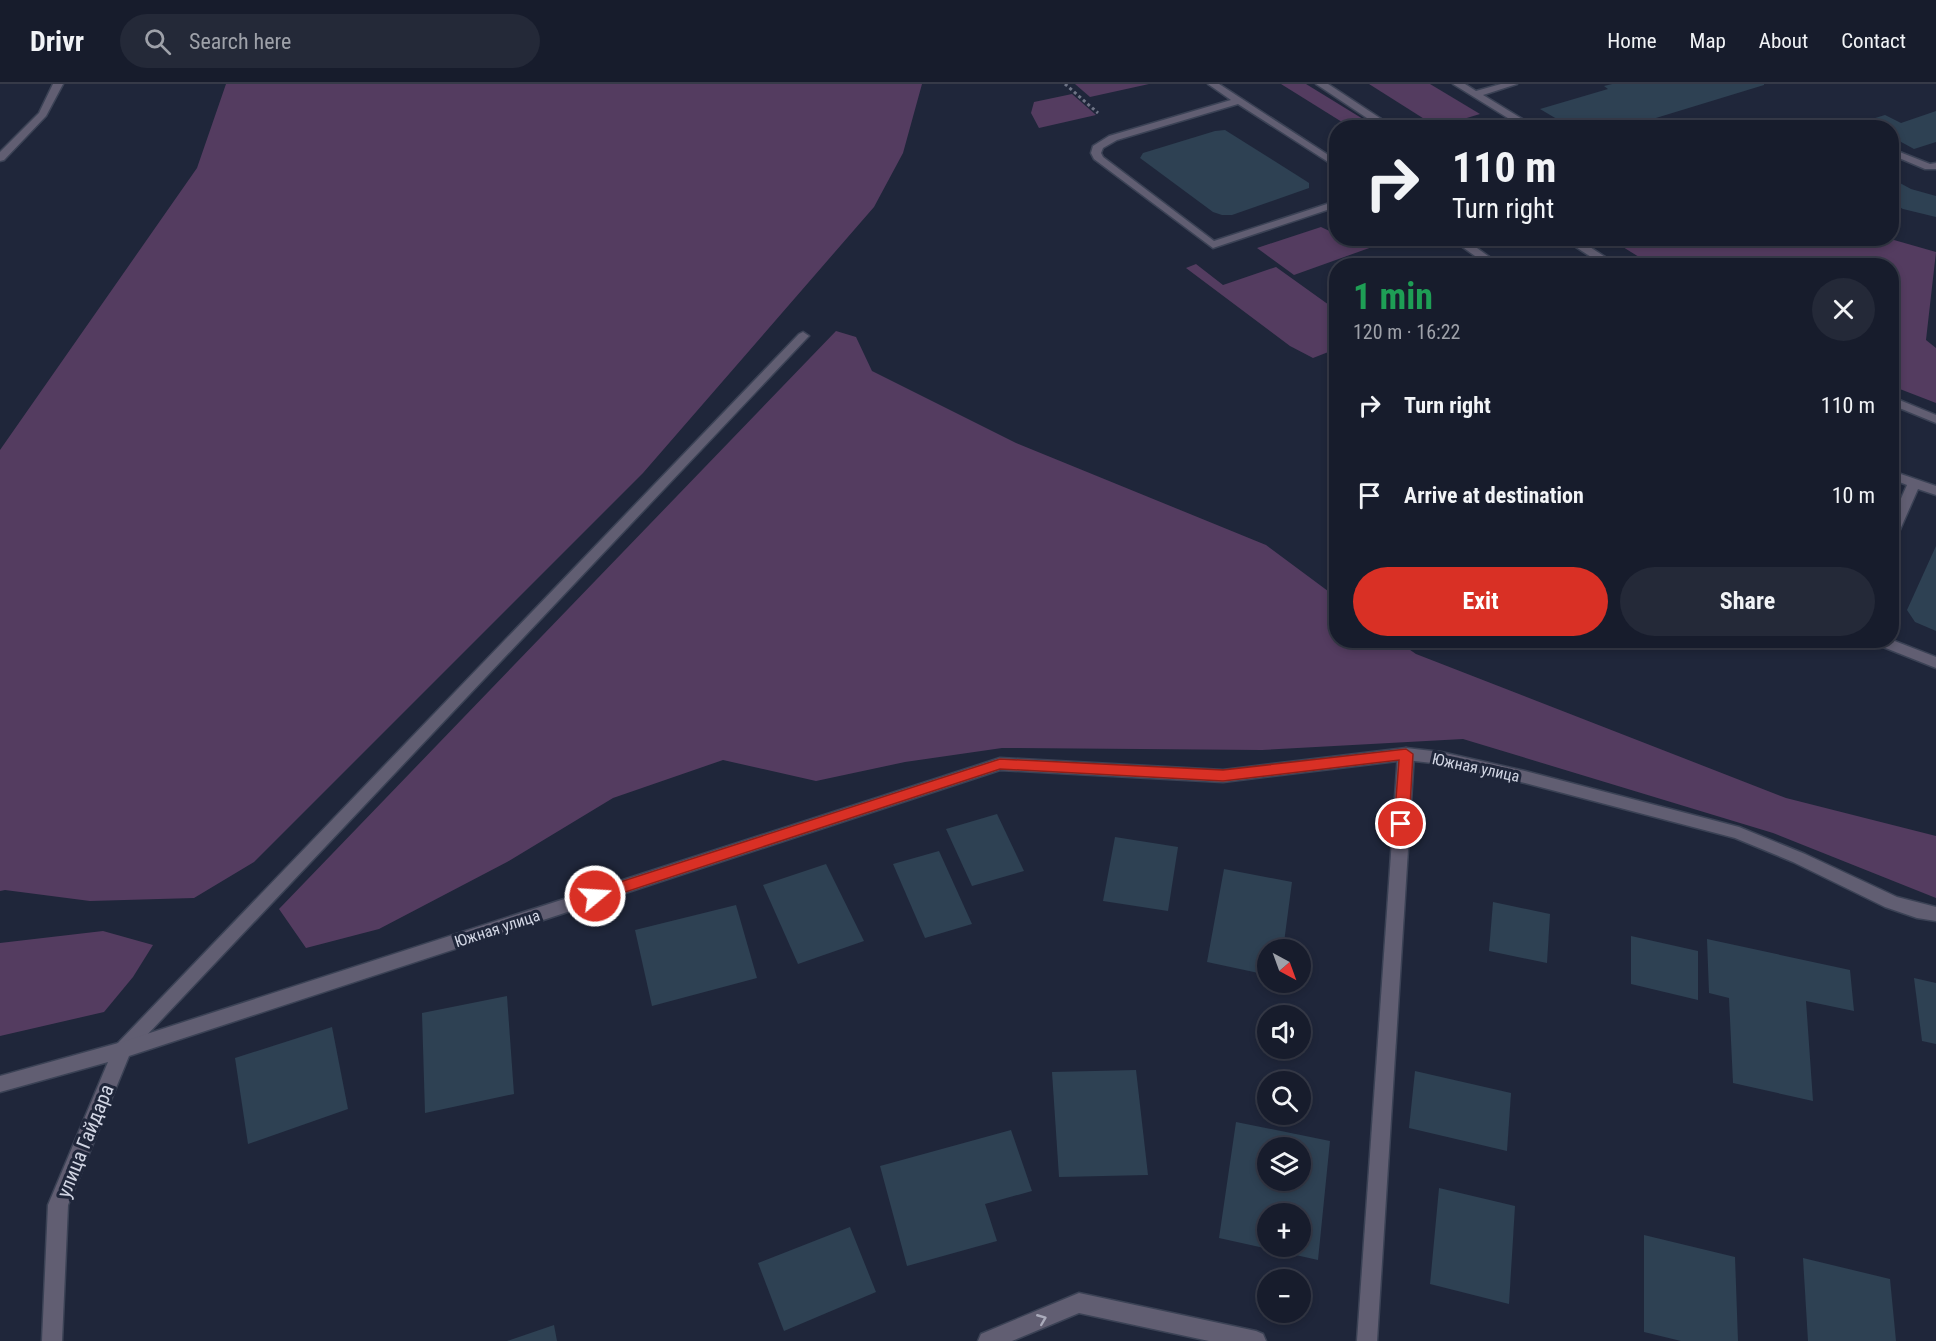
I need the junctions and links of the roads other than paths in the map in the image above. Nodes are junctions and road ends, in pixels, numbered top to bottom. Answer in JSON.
{"nodes":[{"id":1,"x":57,"y":84,"type":"edge"},
{"id":2,"x":1213,"y":84,"type":"edge"},
{"id":3,"x":1321,"y":84,"type":"edge"},
{"id":4,"x":1458,"y":84,"type":"edge"},
{"id":5,"x":1512,"y":84,"type":"edge"},
{"id":6,"x":1476,"y":94,"type":"junction"},
{"id":7,"x":1239,"y":101,"type":"junction"},
{"id":8,"x":1377,"y":120,"type":"edge"},
{"id":9,"x":1519,"y":120,"type":"edge"},
{"id":10,"x":1899,"y":155,"type":"edge"},
{"id":11,"x":0,"y":158,"type":"edge"},
{"id":12,"x":1329,"y":159,"type":"edge"},
{"id":13,"x":1936,"y":166,"type":"edge"},
{"id":14,"x":1329,"y":206,"type":"edge"},
{"id":15,"x":1467,"y":246,"type":"edge"},
{"id":16,"x":1580,"y":246,"type":"edge"},
{"id":17,"x":1485,"y":258,"type":"edge"},
{"id":18,"x":1601,"y":258,"type":"edge"},
{"id":19,"x":803,"y":336,"type":"dead end"},
{"id":20,"x":1899,"y":404,"type":"edge"},
{"id":21,"x":1936,"y":419,"type":"edge"},
{"id":22,"x":1899,"y":478,"type":"edge"},
{"id":23,"x":1914,"y":484,"type":"junction"},
{"id":24,"x":1936,"y":492,"type":"edge"},
{"id":25,"x":1899,"y":517,"type":"edge"},
{"id":26,"x":1898,"y":648,"type":"edge"},
{"id":27,"x":1936,"y":663,"type":"edge"},
{"id":28,"x":1406,"y":754,"type":"junction"},
{"id":29,"x":1936,"y":914,"type":"edge"},
{"id":30,"x":122,"y":1050,"type":"junction"},
{"id":31,"x":0,"y":1084,"type":"edge"},
{"id":32,"x":52,"y":1341,"type":"edge"},
{"id":33,"x":988,"y":1341,"type":"edge"},
{"id":34,"x":1256,"y":1341,"type":"edge"},
{"id":35,"x":1367,"y":1341,"type":"edge"}],
"edges":[{"from":1,"to":11,"type":"street"},
{"from":2,"to":7,"type":"street"},
{"from":3,"to":8,"type":"street"},
{"from":4,"to":6,"type":"street"},
{"from":5,"to":6,"type":"street"},
{"from":6,"to":9,"type":"street"},
{"from":7,"to":12,"type":"street"},
{"from":7,"to":14,"type":"street"},
{"from":10,"to":13,"type":"street"},
{"from":15,"to":17,"type":"street"},
{"from":16,"to":18,"type":"street"},
{"from":19,"to":30,"type":"street"},
{"from":20,"to":21,"type":"street"},
{"from":22,"to":23,"type":"street"},
{"from":23,"to":24,"type":"street"},
{"from":23,"to":25,"type":"street"},
{"from":26,"to":27,"type":"street"},
{"from":28,"to":29,"type":"street","name":"Южная улица"},
{"from":28,"to":30,"type":"street","name":"Южная улица"},
{"from":28,"to":35,"type":"street"},
{"from":30,"to":31,"type":"street","name":"Южная улица"},
{"from":30,"to":32,"type":"street","name":"улица Гайдара"},
{"from":33,"to":34,"type":"street","one_way":true}]}
